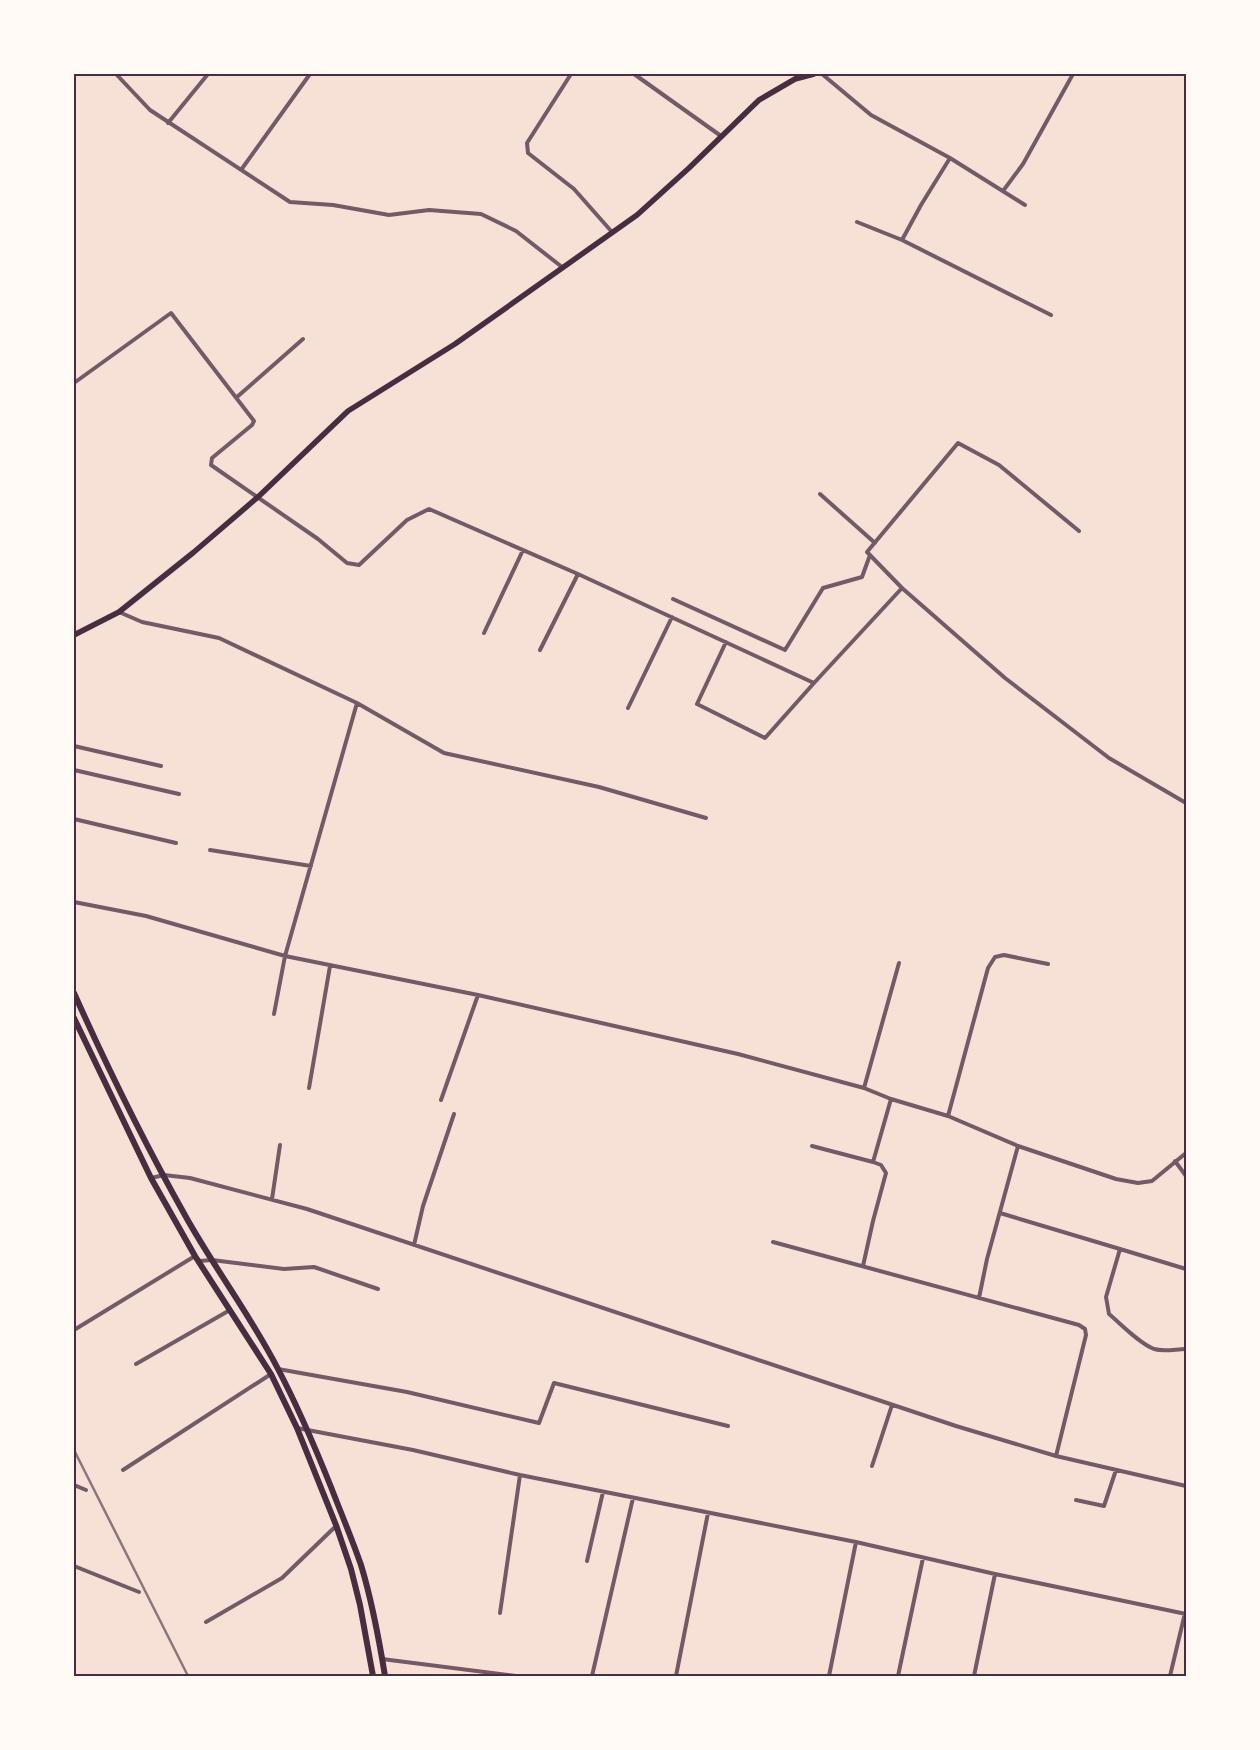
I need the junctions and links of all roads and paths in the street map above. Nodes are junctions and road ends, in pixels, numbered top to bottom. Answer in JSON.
{"nodes":[{"id":1,"x":116,"y":74,"type":"edge"},
{"id":2,"x":208,"y":74,"type":"edge"},
{"id":3,"x":310,"y":74,"type":"edge"},
{"id":4,"x":571,"y":74,"type":"edge"},
{"id":5,"x":634,"y":74,"type":"edge"},
{"id":6,"x":814,"y":74,"type":"edge"},
{"id":7,"x":822,"y":74,"type":"edge"},
{"id":8,"x":1073,"y":74,"type":"edge"},
{"id":9,"x":168,"y":123,"type":"junction"},
{"id":10,"x":721,"y":136,"type":"junction"},
{"id":11,"x":950,"y":158,"type":"junction"},
{"id":12,"x":241,"y":170,"type":"junction"},
{"id":13,"x":1003,"y":191,"type":"junction"},
{"id":14,"x":1025,"y":205,"type":"dead end"},
{"id":15,"x":857,"y":222,"type":"dead end"},
{"id":16,"x":612,"y":232,"type":"junction"},
{"id":17,"x":902,"y":240,"type":"junction"},
{"id":18,"x":562,"y":267,"type":"junction"},
{"id":19,"x":1051,"y":316,"type":"dead end"},
{"id":20,"x":303,"y":339,"type":"dead end"},
{"id":21,"x":74,"y":384,"type":"edge"},
{"id":22,"x":237,"y":397,"type":"junction"},
{"id":23,"x":820,"y":494,"type":"dead end"},
{"id":24,"x":258,"y":497,"type":"junction"},
{"id":25,"x":1079,"y":532,"type":"dead end"},
{"id":26,"x":875,"y":543,"type":"junction"},
{"id":27,"x":523,"y":550,"type":"junction"},
{"id":28,"x":870,"y":555,"type":"junction"},
{"id":29,"x":578,"y":574,"type":"junction"},
{"id":30,"x":902,"y":588,"type":"junction"},
{"id":31,"x":673,"y":600,"type":"dead end"},
{"id":32,"x":119,"y":612,"type":"junction"},
{"id":33,"x":672,"y":617,"type":"junction"},
{"id":34,"x":484,"y":633,"type":"dead end"},
{"id":35,"x":74,"y":635,"type":"edge"},
{"id":36,"x":726,"y":642,"type":"junction"},
{"id":37,"x":540,"y":650,"type":"dead end"},
{"id":38,"x":814,"y":683,"type":"junction"},
{"id":39,"x":357,"y":703,"type":"junction"},
{"id":40,"x":628,"y":708,"type":"dead end"},
{"id":41,"x":74,"y":746,"type":"edge"},
{"id":42,"x":160,"y":766,"type":"dead end"},
{"id":43,"x":74,"y":770,"type":"edge"},
{"id":44,"x":179,"y":794,"type":"dead end"},
{"id":45,"x":1186,"y":803,"type":"edge"},
{"id":46,"x":706,"y":818,"type":"dead end"},
{"id":47,"x":74,"y":819,"type":"edge"},
{"id":48,"x":176,"y":843,"type":"dead end"},
{"id":49,"x":210,"y":850,"type":"dead end"},
{"id":50,"x":311,"y":866,"type":"junction"},
{"id":51,"x":74,"y":902,"type":"edge"},
{"id":52,"x":285,"y":956,"type":"junction"},
{"id":53,"x":899,"y":963,"type":"dead end"},
{"id":54,"x":1048,"y":964,"type":"dead end"},
{"id":55,"x":330,"y":966,"type":"junction"},
{"id":56,"x":74,"y":993,"type":"edge"},
{"id":57,"x":478,"y":995,"type":"junction"},
{"id":58,"x":274,"y":1014,"type":"dead end"},
{"id":59,"x":74,"y":1018,"type":"edge"},
{"id":60,"x":309,"y":1088,"type":"dead end"},
{"id":61,"x":864,"y":1088,"type":"junction"},
{"id":62,"x":891,"y":1099,"type":"junction"},
{"id":63,"x":441,"y":1100,"type":"dead end"},
{"id":64,"x":454,"y":1114,"type":"dead end"},
{"id":65,"x":948,"y":1116,"type":"junction"},
{"id":66,"x":280,"y":1145,"type":"dead end"},
{"id":67,"x":812,"y":1146,"type":"dead end"},
{"id":68,"x":1018,"y":1146,"type":"junction"},
{"id":69,"x":1186,"y":1153,"type":"edge"},
{"id":70,"x":1175,"y":1161,"type":"junction"},
{"id":71,"x":873,"y":1162,"type":"junction"},
{"id":72,"x":164,"y":1175,"type":"junction"},
{"id":73,"x":1186,"y":1176,"type":"edge"},
{"id":74,"x":151,"y":1178,"type":"junction"},
{"id":75,"x":272,"y":1199,"type":"junction"},
{"id":76,"x":1000,"y":1213,"type":"junction"},
{"id":77,"x":772,"y":1242,"type":"dead end"},
{"id":78,"x":414,"y":1244,"type":"junction"},
{"id":79,"x":1120,"y":1249,"type":"junction"},
{"id":80,"x":197,"y":1258,"type":"junction"},
{"id":81,"x":212,"y":1260,"type":"junction"},
{"id":82,"x":863,"y":1266,"type":"junction"},
{"id":83,"x":1186,"y":1269,"type":"edge"},
{"id":84,"x":378,"y":1289,"type":"dead end"},
{"id":85,"x":979,"y":1298,"type":"junction"},
{"id":86,"x":230,"y":1310,"type":"junction"},
{"id":87,"x":74,"y":1330,"type":"edge"},
{"id":88,"x":1186,"y":1349,"type":"edge"},
{"id":89,"x":136,"y":1364,"type":"dead end"},
{"id":90,"x":278,"y":1369,"type":"junction"},
{"id":91,"x":270,"y":1374,"type":"junction"},
{"id":92,"x":892,"y":1405,"type":"junction"},
{"id":93,"x":728,"y":1426,"type":"dead end"},
{"id":94,"x":297,"y":1428,"type":"junction"},
{"id":95,"x":307,"y":1429,"type":"junction"},
{"id":96,"x":1056,"y":1456,"type":"junction"},
{"id":97,"x":872,"y":1466,"type":"dead end"},
{"id":98,"x":122,"y":1470,"type":"dead end"},
{"id":99,"x":1116,"y":1470,"type":"junction"},
{"id":100,"x":520,"y":1474,"type":"junction"},
{"id":101,"x":74,"y":1485,"type":"edge"},
{"id":102,"x":1186,"y":1486,"type":"edge"},
{"id":103,"x":86,"y":1490,"type":"dead end"},
{"id":104,"x":603,"y":1492,"type":"junction"},
{"id":105,"x":633,"y":1498,"type":"junction"},
{"id":106,"x":1076,"y":1500,"type":"dead end"},
{"id":107,"x":708,"y":1513,"type":"junction"},
{"id":108,"x":336,"y":1526,"type":"junction"},
{"id":109,"x":856,"y":1542,"type":"junction"},
{"id":110,"x":923,"y":1558,"type":"junction"},
{"id":111,"x":587,"y":1561,"type":"dead end"},
{"id":112,"x":74,"y":1566,"type":"edge"},
{"id":113,"x":995,"y":1574,"type":"junction"},
{"id":114,"x":139,"y":1592,"type":"dead end"},
{"id":115,"x":500,"y":1612,"type":"dead end"},
{"id":116,"x":1185,"y":1613,"type":"edge"},
{"id":117,"x":206,"y":1622,"type":"dead end"},
{"id":118,"x":382,"y":1659,"type":"junction"},
{"id":119,"x":373,"y":1676,"type":"edge"},
{"id":120,"x":385,"y":1676,"type":"edge"},
{"id":121,"x":516,"y":1676,"type":"edge"},
{"id":122,"x":592,"y":1676,"type":"edge"},
{"id":123,"x":676,"y":1676,"type":"edge"},
{"id":124,"x":829,"y":1676,"type":"edge"},
{"id":125,"x":898,"y":1676,"type":"edge"},
{"id":126,"x":974,"y":1676,"type":"edge"},
{"id":127,"x":1170,"y":1676,"type":"edge"}],
"edges":[{"from":1,"to":9,"type":"street"},
{"from":2,"to":9,"type":"street"},
{"from":3,"to":12,"type":"street"},
{"from":4,"to":16,"type":"street"},
{"from":5,"to":10,"type":"street"},
{"from":6,"to":10,"type":"main road"},
{"from":7,"to":11,"type":"street"},
{"from":8,"to":13,"type":"street"},
{"from":9,"to":12,"type":"street"},
{"from":10,"to":16,"type":"main road"},
{"from":11,"to":13,"type":"street"},
{"from":11,"to":17,"type":"street"},
{"from":12,"to":18,"type":"street"},
{"from":13,"to":14,"type":"street"},
{"from":15,"to":17,"type":"street"},
{"from":16,"to":18,"type":"main road"},
{"from":17,"to":19,"type":"street"},
{"from":18,"to":24,"type":"main road"},
{"from":20,"to":22,"type":"street"},
{"from":21,"to":22,"type":"street"},
{"from":22,"to":24,"type":"street"},
{"from":23,"to":26,"type":"street"},
{"from":24,"to":27,"type":"street"},
{"from":24,"to":32,"type":"main road"},
{"from":25,"to":26,"type":"street"},
{"from":26,"to":28,"type":"street"},
{"from":27,"to":29,"type":"street"},
{"from":27,"to":34,"type":"street"},
{"from":28,"to":30,"type":"street"},
{"from":28,"to":31,"type":"street"},
{"from":29,"to":33,"type":"street"},
{"from":29,"to":37,"type":"street"},
{"from":30,"to":38,"type":"street"},
{"from":30,"to":45,"type":"street"},
{"from":32,"to":35,"type":"main road"},
{"from":32,"to":39,"type":"street"},
{"from":33,"to":36,"type":"street"},
{"from":33,"to":40,"type":"street"},
{"from":36,"to":38,"type":"street"},
{"from":36,"to":38,"type":"street"},
{"from":39,"to":46,"type":"street"},
{"from":39,"to":50,"type":"street"},
{"from":41,"to":42,"type":"street"},
{"from":43,"to":44,"type":"street"},
{"from":47,"to":48,"type":"street"},
{"from":49,"to":50,"type":"street"},
{"from":50,"to":52,"type":"street"},
{"from":51,"to":52,"type":"street"},
{"from":52,"to":55,"type":"street"},
{"from":52,"to":58,"type":"street"},
{"from":53,"to":61,"type":"street"},
{"from":54,"to":65,"type":"street"},
{"from":55,"to":57,"type":"street"},
{"from":55,"to":60,"type":"street"},
{"from":56,"to":72,"type":"highway"},
{"from":57,"to":61,"type":"street"},
{"from":57,"to":63,"type":"street"},
{"from":59,"to":74,"type":"highway"},
{"from":61,"to":62,"type":"street"},
{"from":62,"to":65,"type":"street"},
{"from":62,"to":71,"type":"street"},
{"from":64,"to":78,"type":"street"},
{"from":65,"to":68,"type":"street"},
{"from":66,"to":75,"type":"street"},
{"from":67,"to":71,"type":"street"},
{"from":68,"to":70,"type":"street"},
{"from":68,"to":76,"type":"street"},
{"from":69,"to":70,"type":"street"},
{"from":70,"to":73,"type":"street"},
{"from":71,"to":82,"type":"street"},
{"from":72,"to":74,"type":"street"},
{"from":72,"to":75,"type":"street"},
{"from":72,"to":81,"type":"highway"},
{"from":74,"to":80,"type":"highway"},
{"from":75,"to":78,"type":"street"},
{"from":76,"to":79,"type":"street"},
{"from":76,"to":85,"type":"street"},
{"from":77,"to":82,"type":"street"},
{"from":78,"to":92,"type":"street"},
{"from":79,"to":83,"type":"street"},
{"from":79,"to":88,"type":"street"},
{"from":80,"to":81,"type":"street"},
{"from":80,"to":86,"type":"highway"},
{"from":80,"to":87,"type":"street"},
{"from":81,"to":84,"type":"street"},
{"from":81,"to":90,"type":"highway"},
{"from":82,"to":85,"type":"street"},
{"from":85,"to":96,"type":"street"},
{"from":86,"to":89,"type":"street"},
{"from":86,"to":91,"type":"highway"},
{"from":90,"to":93,"type":"street"},
{"from":90,"to":95,"type":"highway"},
{"from":91,"to":94,"type":"highway"},
{"from":91,"to":98,"type":"street"},
{"from":92,"to":96,"type":"street"},
{"from":92,"to":97,"type":"street"},
{"from":94,"to":95,"type":"street"},
{"from":94,"to":108,"type":"highway"},
{"from":95,"to":100,"type":"street"},
{"from":95,"to":118,"type":"highway"},
{"from":96,"to":99,"type":"street"},
{"from":99,"to":102,"type":"street"},
{"from":99,"to":106,"type":"street"},
{"from":100,"to":104,"type":"street"},
{"from":100,"to":115,"type":"street"},
{"from":101,"to":103,"type":"street"},
{"from":104,"to":105,"type":"street"},
{"from":104,"to":111,"type":"street"},
{"from":105,"to":107,"type":"street"},
{"from":105,"to":122,"type":"street"},
{"from":107,"to":109,"type":"street"},
{"from":107,"to":123,"type":"street"},
{"from":108,"to":117,"type":"street"},
{"from":108,"to":119,"type":"highway"},
{"from":109,"to":110,"type":"street"},
{"from":109,"to":124,"type":"street"},
{"from":110,"to":113,"type":"street"},
{"from":110,"to":125,"type":"street"},
{"from":112,"to":114,"type":"street"},
{"from":113,"to":116,"type":"street"},
{"from":113,"to":126,"type":"street"},
{"from":116,"to":127,"type":"street"},
{"from":118,"to":120,"type":"highway"},
{"from":118,"to":121,"type":"street"}]}
